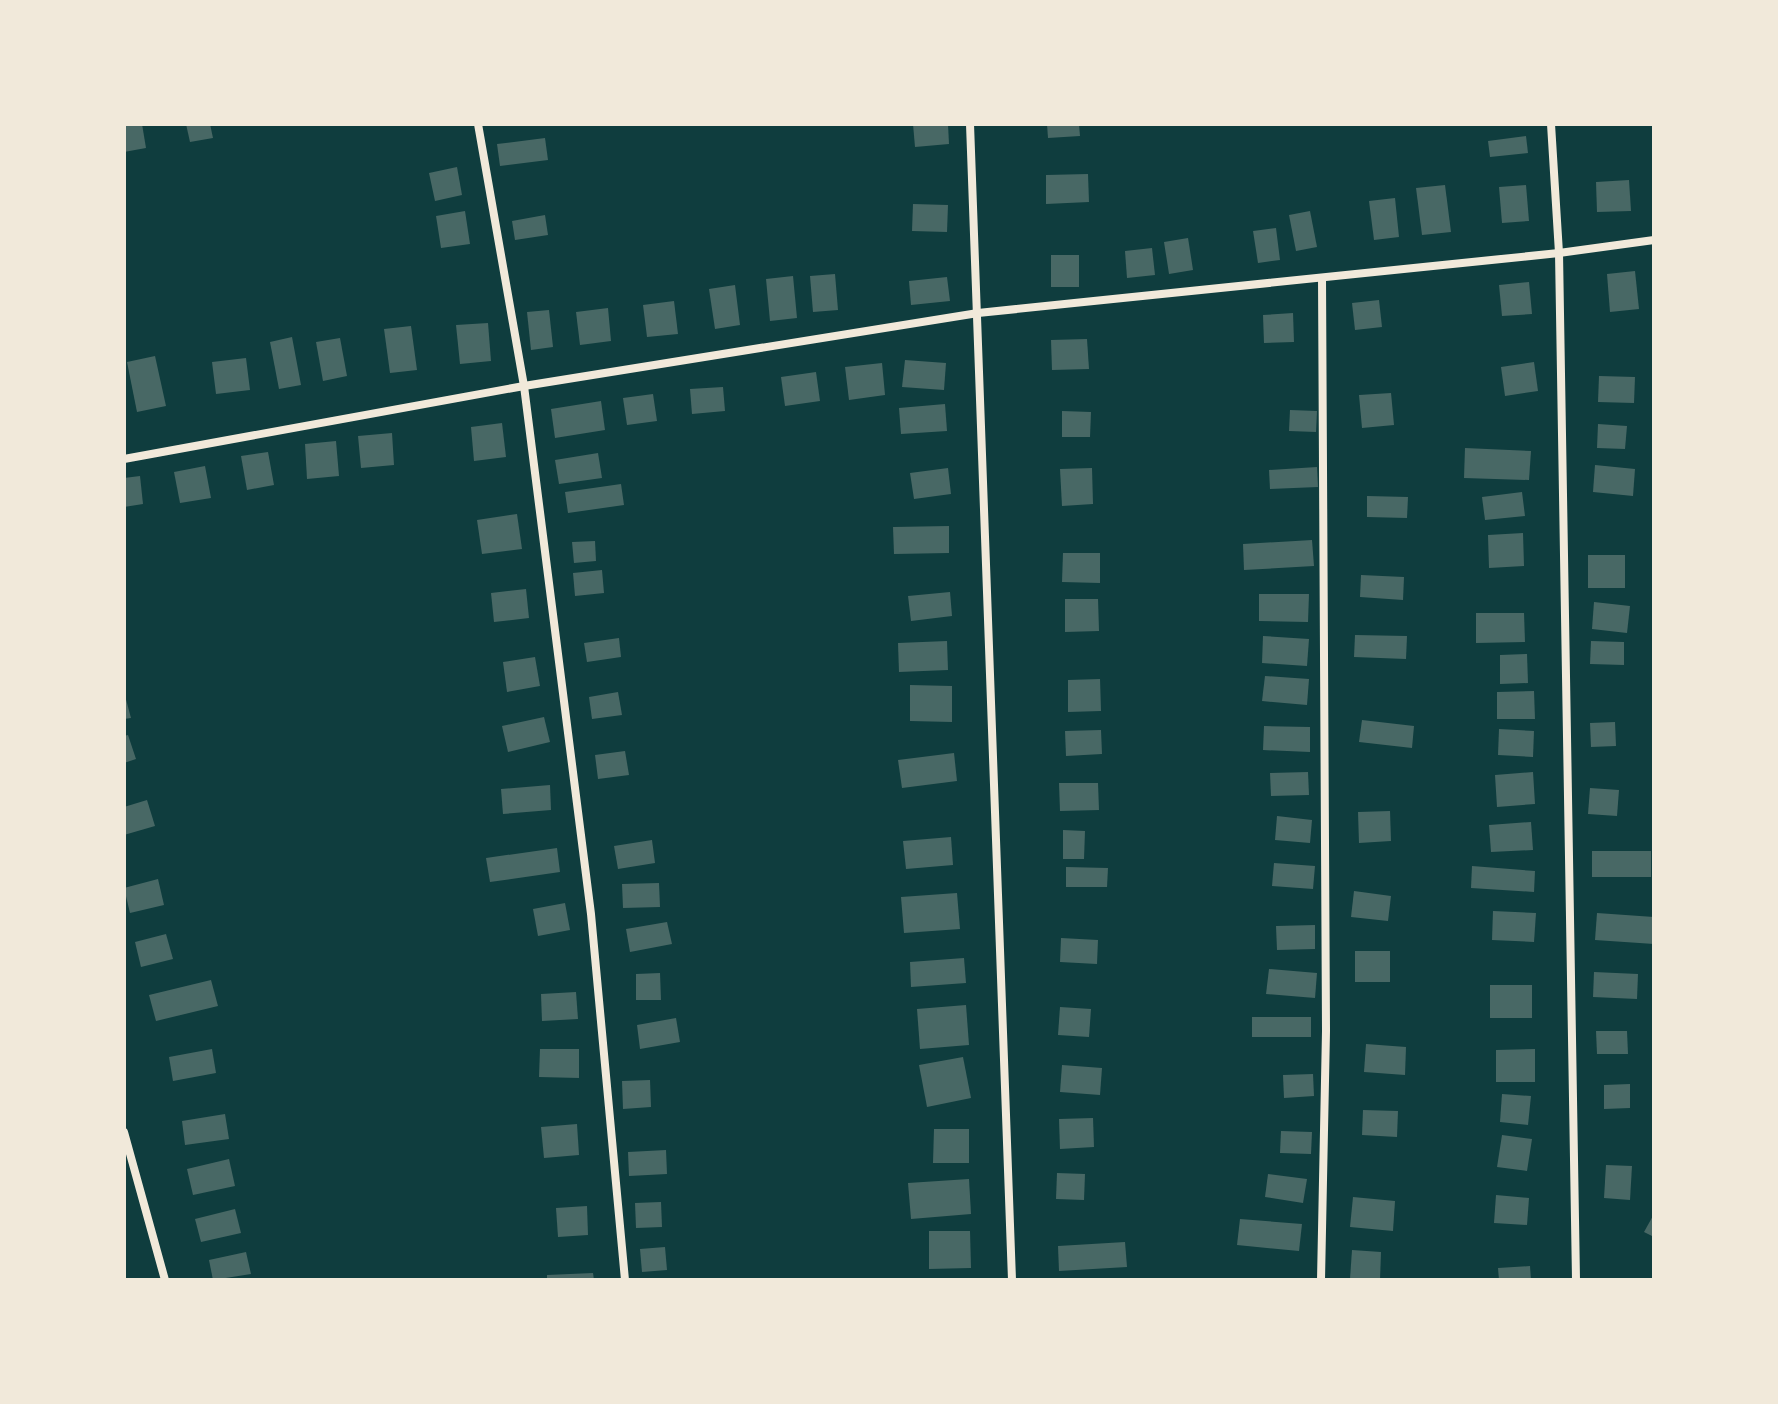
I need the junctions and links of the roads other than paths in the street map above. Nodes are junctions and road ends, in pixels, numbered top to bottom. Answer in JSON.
{"nodes":[{"id":1,"x":478,"y":124,"type":"edge"},
{"id":2,"x":970,"y":124,"type":"edge"},
{"id":3,"x":1551,"y":124,"type":"edge"},
{"id":4,"x":1654,"y":240,"type":"edge"},
{"id":5,"x":1559,"y":253,"type":"junction"},
{"id":6,"x":1322,"y":278,"type":"junction"},
{"id":7,"x":978,"y":313,"type":"junction"},
{"id":8,"x":524,"y":386,"type":"junction"},
{"id":9,"x":124,"y":459,"type":"edge"},
{"id":10,"x":124,"y":1132,"type":"edge"},
{"id":11,"x":165,"y":1280,"type":"edge"},
{"id":12,"x":625,"y":1280,"type":"edge"},
{"id":13,"x":1012,"y":1280,"type":"edge"},
{"id":14,"x":1321,"y":1280,"type":"edge"},
{"id":15,"x":1576,"y":1280,"type":"edge"}],
"edges":[{"from":1,"to":8,"type":"street"},
{"from":2,"to":7,"type":"street"},
{"from":3,"to":5,"type":"street"},
{"from":4,"to":5,"type":"street"},
{"from":5,"to":6,"type":"street"},
{"from":5,"to":15,"type":"street"},
{"from":6,"to":7,"type":"street"},
{"from":6,"to":14,"type":"street"},
{"from":7,"to":8,"type":"street"},
{"from":7,"to":13,"type":"street"},
{"from":8,"to":9,"type":"street"},
{"from":8,"to":12,"type":"street"},
{"from":10,"to":11,"type":"street"}]}
